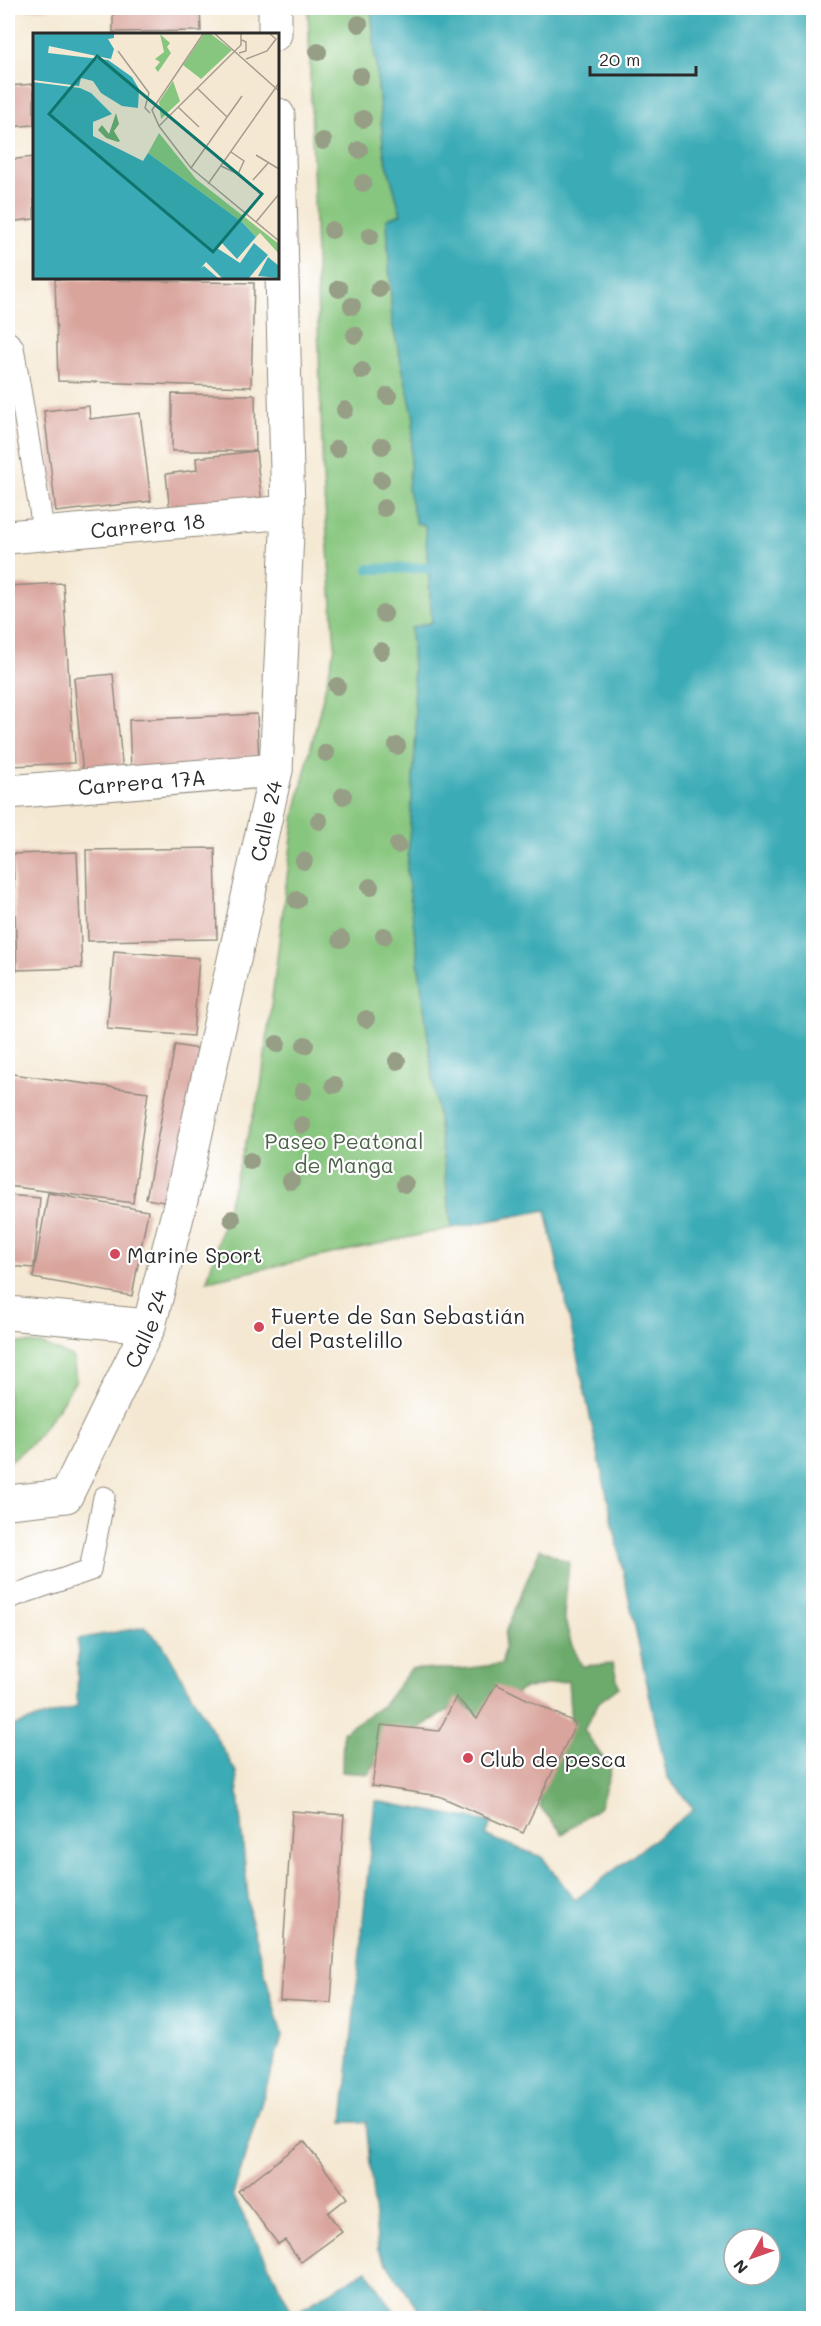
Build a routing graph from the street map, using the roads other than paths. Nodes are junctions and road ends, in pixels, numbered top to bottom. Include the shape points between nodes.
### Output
1 (275, 8) edge
2 (275, 33) edge
3 (279, 155) edge
4 (8, 342) edge
5 (288, 512) junction
6 (44, 534) junction
7 (8, 537) edge
8 (276, 770) junction
9 (8, 792) edge
10 (8, 1313) edge
11 (149, 1326) junction
12 (104, 1497) dead end
13 (8, 1502) edge
14 (8, 1598) edge

1 - 2 street
3 - 5 street, Calle 24
4 - 6 lane via 14,347
5 - 6 street, Carrera 18
5 - 8 street, Calle 24
6 - 7 street, Carrera 18
8 - 9 street, Carrera 17A
8 - 11 street, Calle 24 via 180,1205
10 - 11 street
11 - 13 street, Calle 24 via 66,1496
12 - 14 lane via 90,1570

